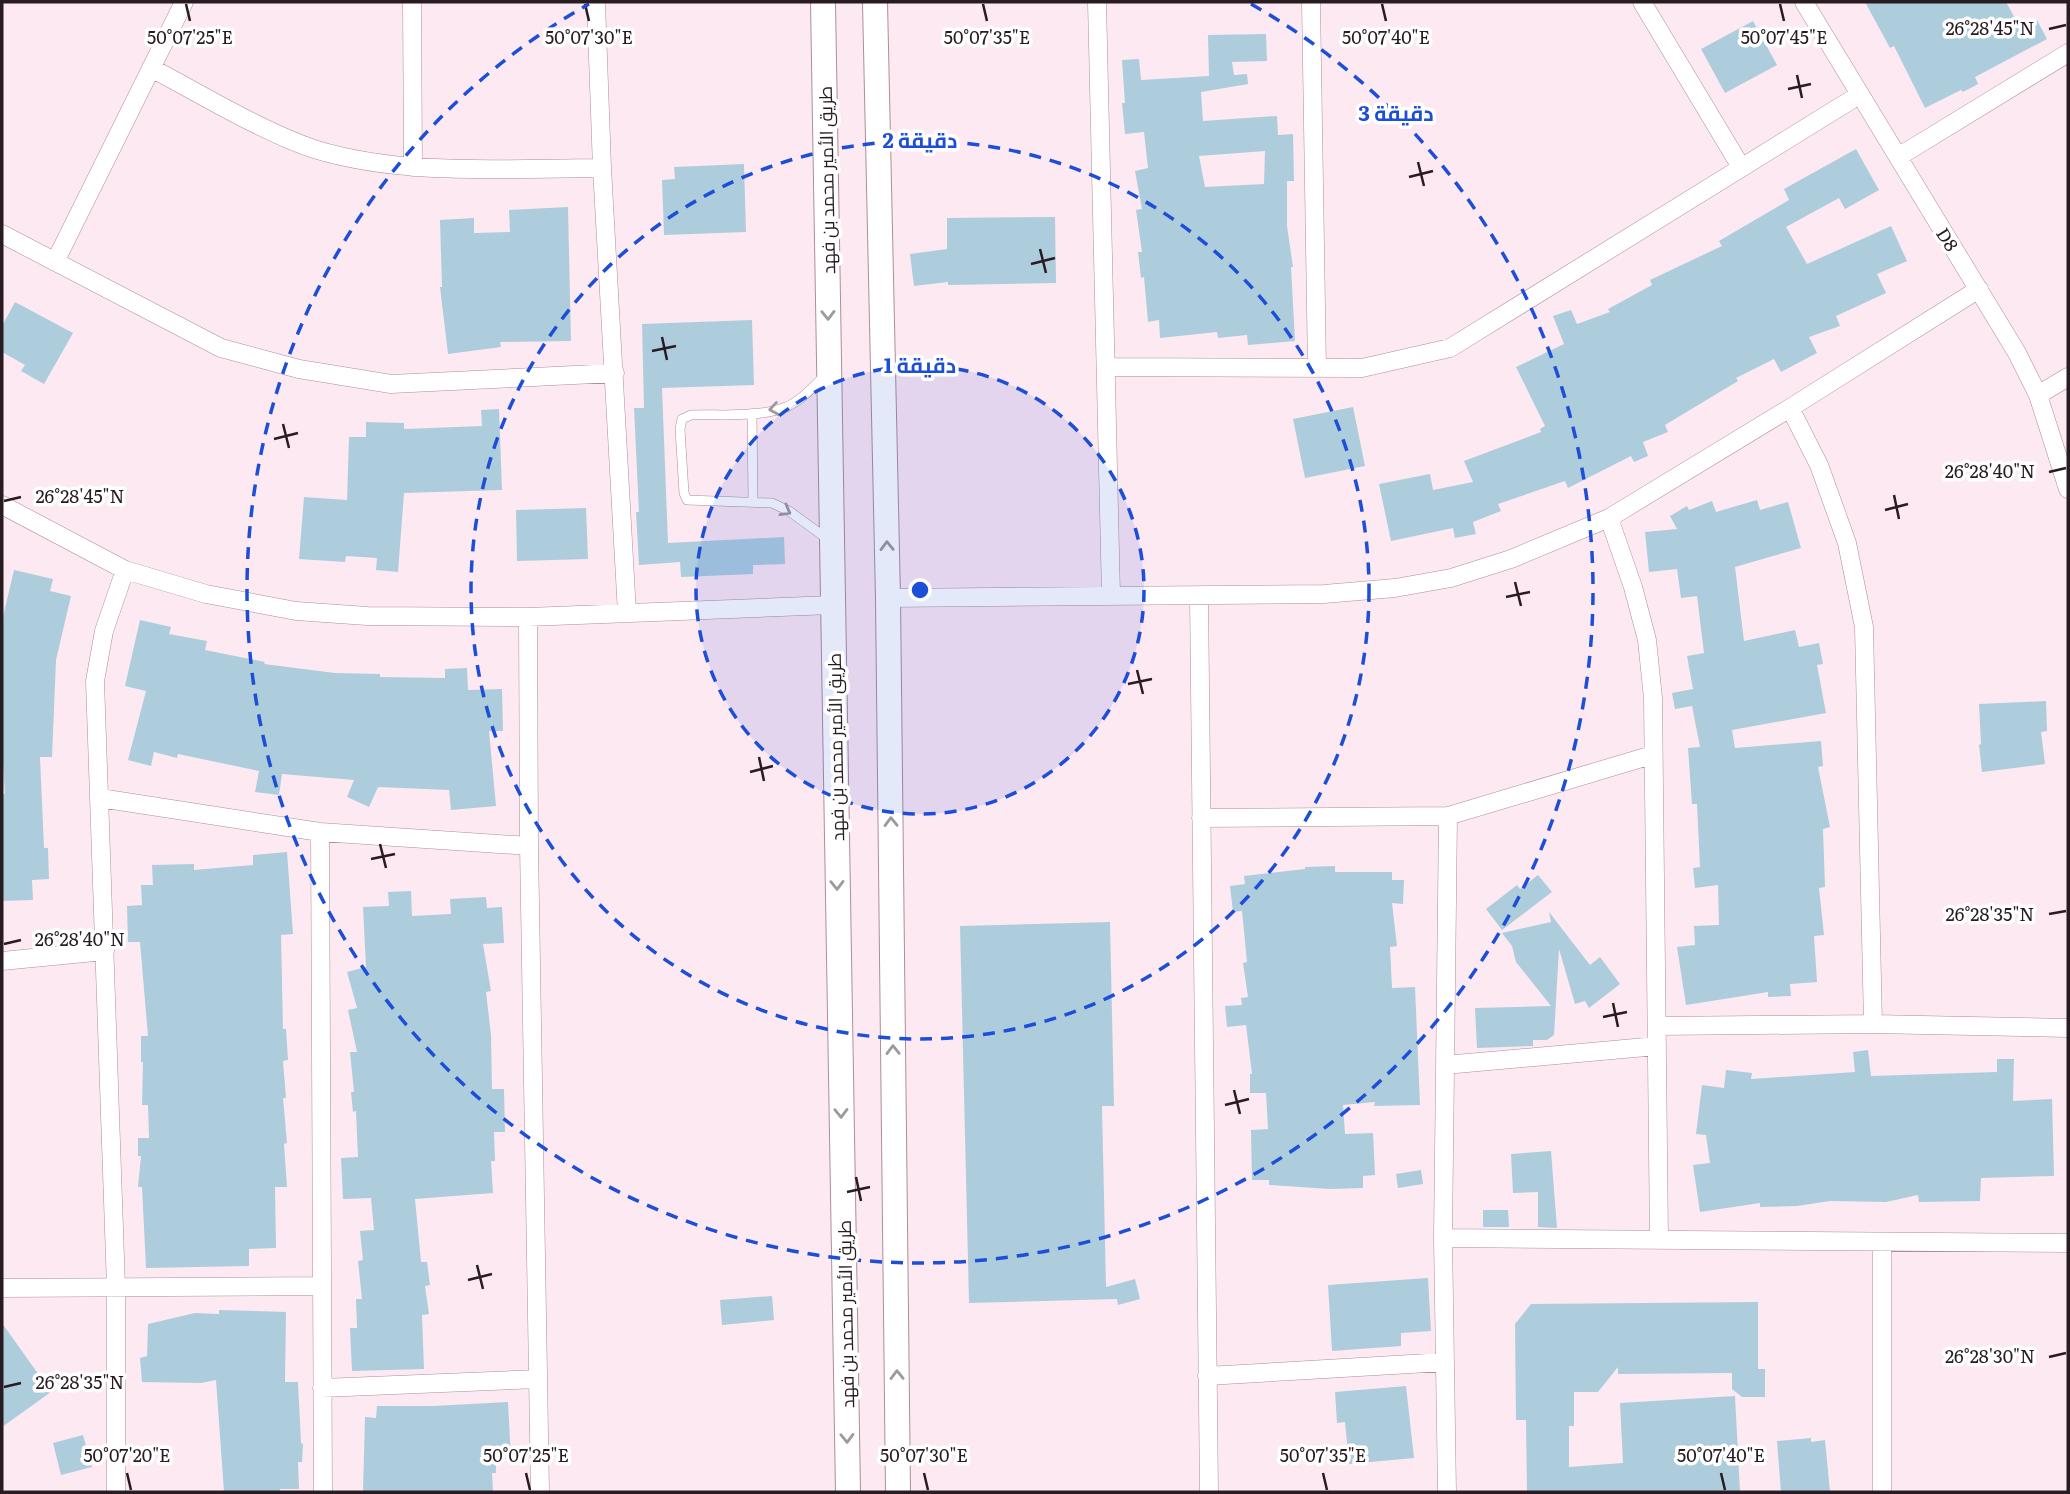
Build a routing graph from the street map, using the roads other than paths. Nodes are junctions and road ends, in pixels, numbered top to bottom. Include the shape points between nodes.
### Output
1 (184, 2) edge
2 (412, 2) edge
3 (596, 2) edge
4 (823, 2) edge
5 (875, 2) edge
6 (1097, 2) edge
7 (1311, 2) edge
8 (1642, 2) edge
9 (1804, 2) edge
10 (2068, 53) edge
11 (151, 68) junction
12 (1859, 95) junction
13 (1898, 158) junction
14 (413, 167) junction
15 (1741, 167) junction
16 (602, 168) junction
17 (2, 234) edge
18 (55, 262) junction
19 (1979, 289) junction
20 (1107, 367) junction
21 (1317, 368) junction
22 (828, 371) junction
23 (615, 373) junction
24 (2068, 377) edge
25 (2038, 395) junction
26 (1790, 408) junction
27 (752, 413) junction
28 (2068, 489) edge
29 (753, 502) junction
30 (2, 505) edge
31 (1609, 519) junction
32 (831, 542) junction
33 (125, 570) junction
34 (1111, 595) junction
35 (1199, 596) junction
36 (888, 598) junction
37 (832, 605) junction
38 (626, 613) junction
39 (528, 617) junction
40 (1652, 755) junction
41 (100, 798) junction
42 (1448, 816) junction
43 (1201, 818) junction
44 (320, 832) junction
45 (529, 846) junction
46 (105, 951) junction
47 (2, 961) edge
48 (1873, 1024) junction
49 (1657, 1026) junction
50 (2068, 1028) edge
51 (1657, 1046) junction
52 (1445, 1065) junction
53 (1443, 1238) junction
54 (1659, 1240) junction
55 (1882, 1243) junction
56 (2068, 1243) edge
57 (322, 1286) junction
58 (2, 1287) edge
59 (116, 1287) junction
60 (1445, 1362) junction
61 (1207, 1376) junction
62 (538, 1379) junction
63 (322, 1388) junction
64 (116, 1492) edge
65 (323, 1492) edge
66 (540, 1492) edge
67 (848, 1492) edge
68 (898, 1492) edge
69 (1209, 1492) edge
70 (1447, 1492) edge
71 (1882, 1492) edge

1 - 11 street
2 - 14 street
3 - 16 street
4 -> 22 street, طريق الأمير محمد بن فهد
36 -> 5 street
6 - 20 street
7 - 21 street
8 - 15 street
9 - 12 street, D8
10 - 13 street
11 - 14 street via 282,136 314,148
11 - 18 street
12 - 13 street, D8
12 - 15 street
13 - 19 street, D8
14 - 16 street
15 - 21 street via 1450,348 1362,368
16 - 23 street
17 - 18 street
18 - 23 street via 221,348 299,369 391,384
19 - 25 street, D8
19 - 26 street
20 - 21 street
20 - 34 street
22 -> 27 lane via 787,407
22 - 32 street, طريق الأمير محمد بن فهد
23 - 38 street
24 - 25 street
25 - 28 street, D8
26 - 31 street
26 - 48 street via 1819,464 1847,543 1864,627
27 - 29 lane
27 - 29 lane via 691,415 682,419 680,429 687,500
29 -> 32 lane via 772,503 789,511
30 - 33 street
31 - 35 street via 1451,578 1324,594
31 - 40 street via 1647,640
32 - 37 street, طريق الأمير محمد بن فهد
33 - 39 street via 206,594 296,611
33 - 41 street via 104,631 95,681
34 - 35 street
34 - 36 street
35 - 43 street
68 -> 36 street
37 - 38 street
37 -> 67 street, طريق الأمير محمد بن فهد
38 - 39 street
39 - 45 street
40 - 42 street
40 - 49 street
41 - 44 street
41 - 46 street
42 - 43 street
42 - 52 street
43 - 61 street
44 - 45 street
44 - 57 street
45 - 62 street
46 - 47 street
46 - 59 street
48 - 49 street
48 - 50 street
49 - 51 street
51 - 52 street
51 - 54 street
52 - 53 street
53 - 54 street
53 - 60 street
54 - 55 street
55 - 56 street
55 - 71 street
57 - 59 street
57 - 63 street
58 - 59 street
59 - 64 street
60 - 61 street
60 - 70 street
61 - 69 street
62 - 63 street
62 - 66 street
63 - 65 street

